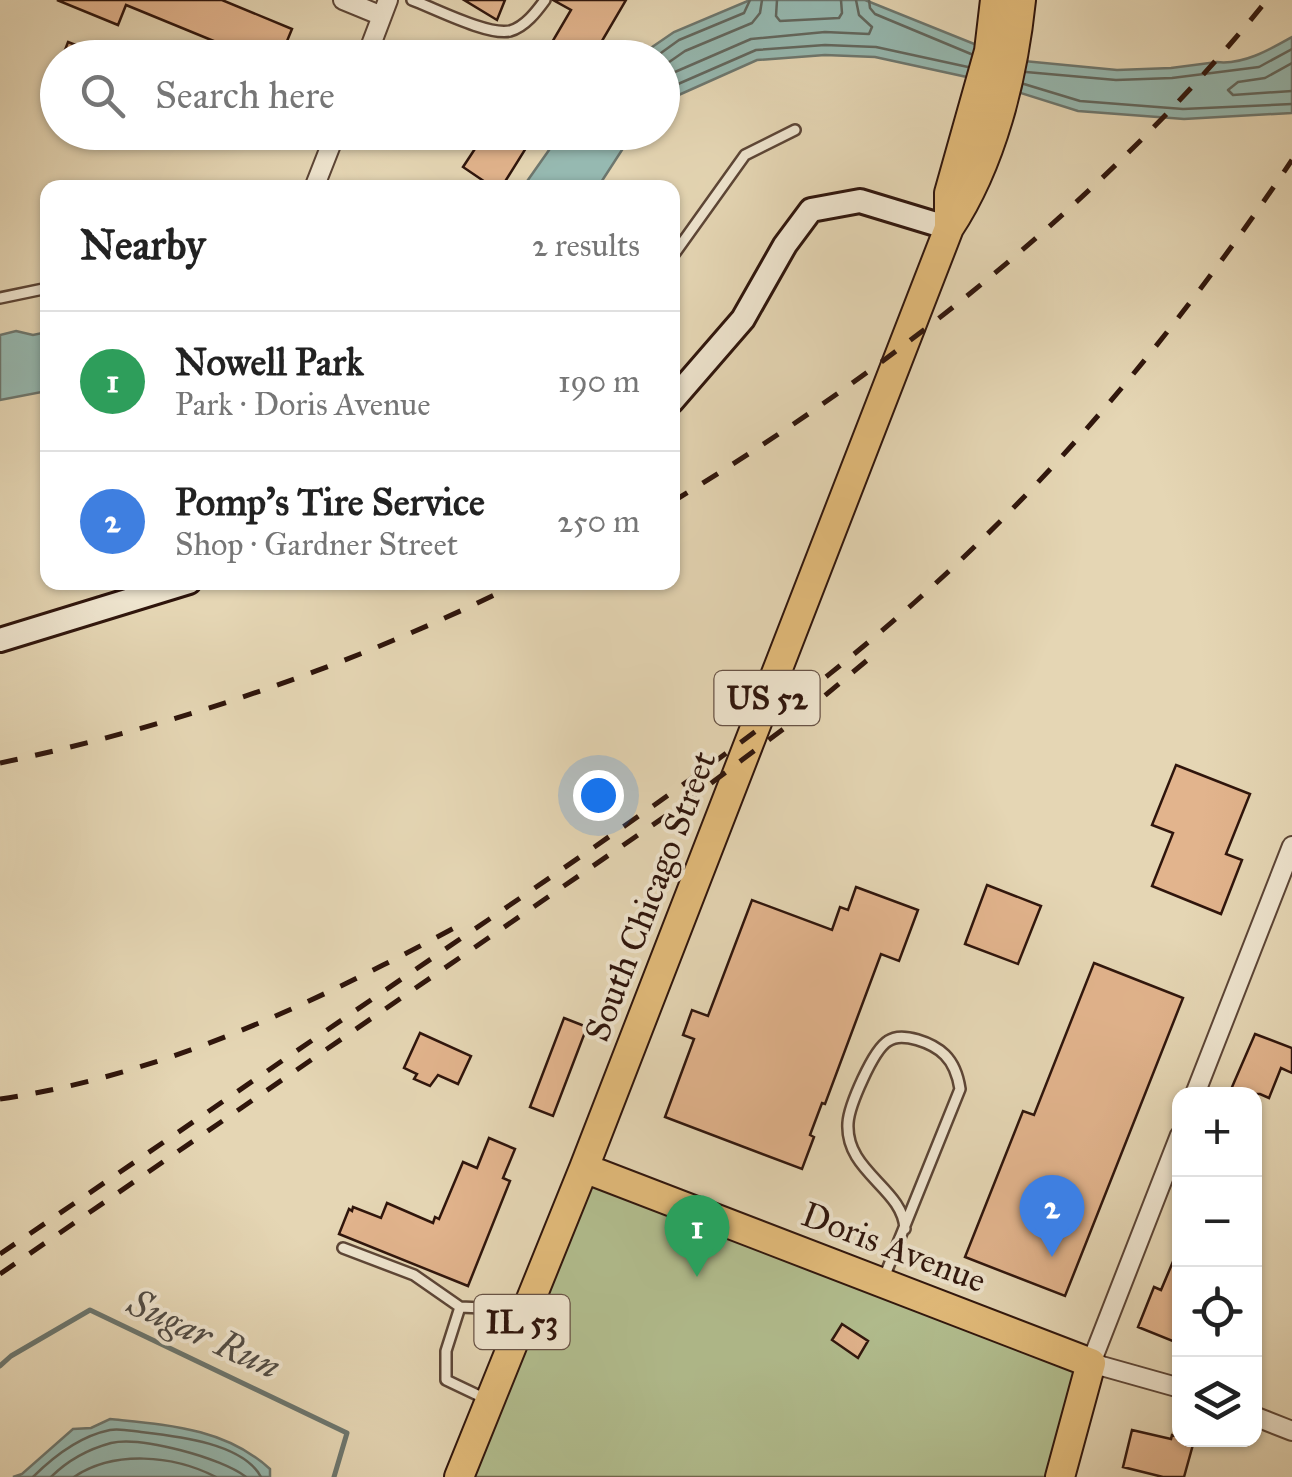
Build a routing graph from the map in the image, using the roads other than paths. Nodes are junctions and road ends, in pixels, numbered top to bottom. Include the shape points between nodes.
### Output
1 (343, 0) edge
2 (412, 0) edge
3 (546, 0) edge
4 (994, 0) edge
5 (1021, 0) edge
6 (385, 8) edge
7 (373, 40) edge
8 (795, 130) dead end
9 (981, 130) junction
10 (329, 150) edge
11 (317, 180) edge
12 (949, 228) junction
13 (680, 246) edge
14 (40, 290) edge
15 (0, 298) edge
16 (680, 391) edge
17 (162, 590) edge
18 (0, 640) edge
19 (1292, 846) edge
20 (1286, 881) edge
21 (1199, 1087) edge
22 (1172, 1156) edge
23 (584, 1168) junction
24 (905, 1229) junction
25 (342, 1248) dead end
26 (882, 1282) junction
27 (460, 1307) junction
28 (522, 1321) junction
29 (1091, 1363) junction
30 (1172, 1386) edge
31 (490, 1401) junction
32 (1262, 1419) edge
33 (1292, 1430) edge
34 (460, 1477) edge
35 (1060, 1477) edge

1 - 6 street
2 - 3 lane via 509,31
4 - 9 main road, South Chicago Street / US 52
5 - 9 main road, South Chicago Street / US 52 via 1015,57
6 - 7 street
8 - 13 lane via 744,155
9 - 12 main road, South Chicago Street / US 52 via 969,198
10 - 11 street
12 - 16 street via 860,201 811,210 743,320
12 - 23 main road, South Chicago Street / US 52
14 - 15 lane
17 - 18 street
19 - 20 street
20 - 21 street
22 - 29 street
23 - 26 main road, Doris Avenue
23 - 28 main road, South Chicago Street / IL 53
24 - 24 lane via 960,1089 944,1053 908,1037 890,1038 875,1052 848,1120 850,1144 900,1208
24 - 26 lane
25 - 27 lane via 414,1275
26 - 29 main road, Doris Avenue
27 - 28 lane
27 - 31 lane via 446,1350 446,1380
28 - 31 main road, South Chicago Street / IL 53
29 - 30 street, Doris Avenue
29 - 35 main road
31 - 34 main road, South Chicago Street / IL 53
32 - 33 street

